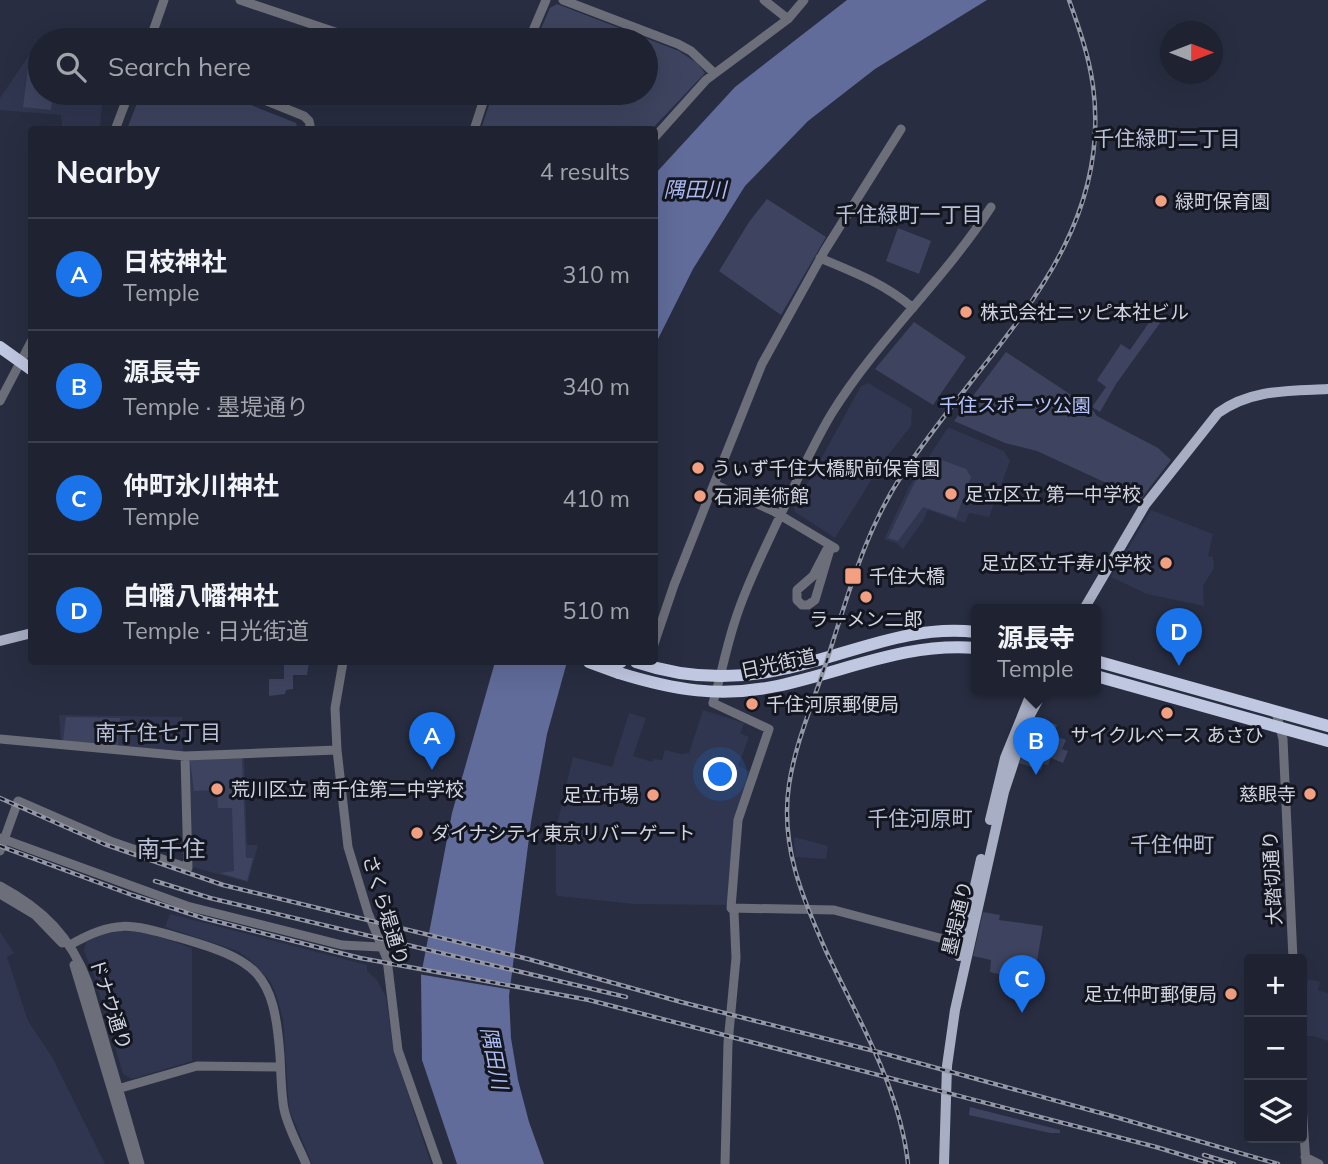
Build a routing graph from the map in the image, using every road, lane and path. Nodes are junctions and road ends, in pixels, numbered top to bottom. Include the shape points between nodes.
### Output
1 (164, 0) edge
2 (240, 0) edge
3 (546, 0) edge
4 (563, 0) edge
5 (764, 0) edge
6 (804, 0) edge
7 (788, 19) junction
8 (154, 28) edge
9 (323, 28) edge
10 (534, 28) edge
11 (636, 28) edge
12 (658, 36) edge
13 (714, 73) junction
14 (124, 105) edge
15 (277, 105) edge
16 (482, 105) edge
17 (117, 126) edge
18 (310, 126) edge
19 (475, 126) edge
20 (901, 129) dead end
21 (658, 133) edge
22 (991, 207) dead end
23 (820, 258) junction
24 (913, 308) junction
25 (0, 338) edge
26 (0, 347) edge
27 (28, 362) edge
28 (1328, 389) edge
29 (0, 401) edge
30 (714, 484) junction
31 (781, 515) junction
32 (833, 547) junction
33 (1087, 604) edge
34 (658, 632) edge
35 (971, 632) edge
36 (28, 634) edge
37 (0, 641) edge
38 (971, 648) edge
39 (1101, 662) edge
40 (342, 665) edge
41 (594, 665) edge
42 (618, 665) edge
43 (650, 665) edge
44 (720, 676) junction
45 (1101, 677) edge
46 (1031, 695) edge
47 (1041, 695) edge
48 (715, 698) junction
49 (1276, 712) junction
50 (1328, 726) edge
51 (1280, 728) junction
52 (0, 739) edge
53 (1328, 741) edge
54 (337, 750) junction
55 (185, 756) junction
56 (2, 839) edge
57 (0, 850) edge
58 (0, 886) edge
59 (0, 894) edge
60 (732, 908) junction
61 (70, 945) junction
62 (965, 945) junction
63 (380, 947) junction
64 (1293, 954) edge
65 (280, 1067) junction
66 (116, 1089) junction
67 (1305, 1143) edge
68 (1306, 1161) edge
69 (134, 1164) edge
70 (140, 1164) edge
71 (306, 1164) edge
72 (438, 1164) edge
73 (725, 1164) edge
74 (937, 1164) edge
75 (944, 1164) edge
76 (1319, 1164) edge

1 - 8 street
2 - 9 street
3 - 10 street
4 - 11 street
5 - 7 street
6 - 7 street
7 - 13 street
12 - 13 street via 691,51
13 - 21 street
14 - 17 street
15 - 18 street via 304,116
16 - 19 street
20 - 23 street
22 - 24 street
23 - 24 street via 872,279
23 - 30 street via 762,365
24 - 31 street via 833,412
25 - 27 highway
26 - 27 highway
27 - 29 street
28 - 33 main road via 1255,394 1218,413 1145,505
30 - 31 street
30 - 34 street
31 - 32 street
31 - 44 street via 743,598
32 - 32 street via 815,600 802,605 797,590
35 - 44 highway, 日光街道 via 915,633 785,669
36 - 37 main road
38 - 48 highway, 日光街道 via 907,651
39 - 49 highway
40 - 54 street, さくら堤通り via 335,708
41 - 42 highway, 日光街道, bridge
42 - 48 highway, 日光街道 via 673,688
43 - 44 highway, 日光街道 via 681,674
44 - 48 street
45 - 51 highway
46 - 62 main road, 墨堤通り via 1005,758
47 - 62 main road, 墨堤通り via 1011,769
48 - 60 street via 769,729 738,820
49 - 50 highway
49 - 51 street, 大踏切通り
51 - 53 highway
51 - 64 street, 大踏切通り
52 - 55 street
54 - 55 street
54 - 63 street, さくら堤通り via 348,847
55 - 56 street via 188,867 110,841 18,801
56 - 57 street
56 - 63 street via 187,906 342,945
58 - 61 street, ドナウ通り via 41,912
59 - 66 street, ドナウ通り via 35,915 69,954
60 - 62 street via 834,910
60 - 73 street via 736,958
61 - 65 street via 97,931 127,925 237,957 258,975 270,994
61 - 66 street, ドナウ通り via 88,983
62 - 74 main road, 墨堤通り via 948,1009
62 - 75 main road, 墨堤通り via 948,1056
63 - 72 street, さくら堤通り via 387,959 398,1050
65 - 66 street via 197,1066
65 - 71 street via 284,1111
66 - 69 street, ドナウ通り
66 - 70 street, ドナウ通り
67 - 68 street
68 - 76 street

